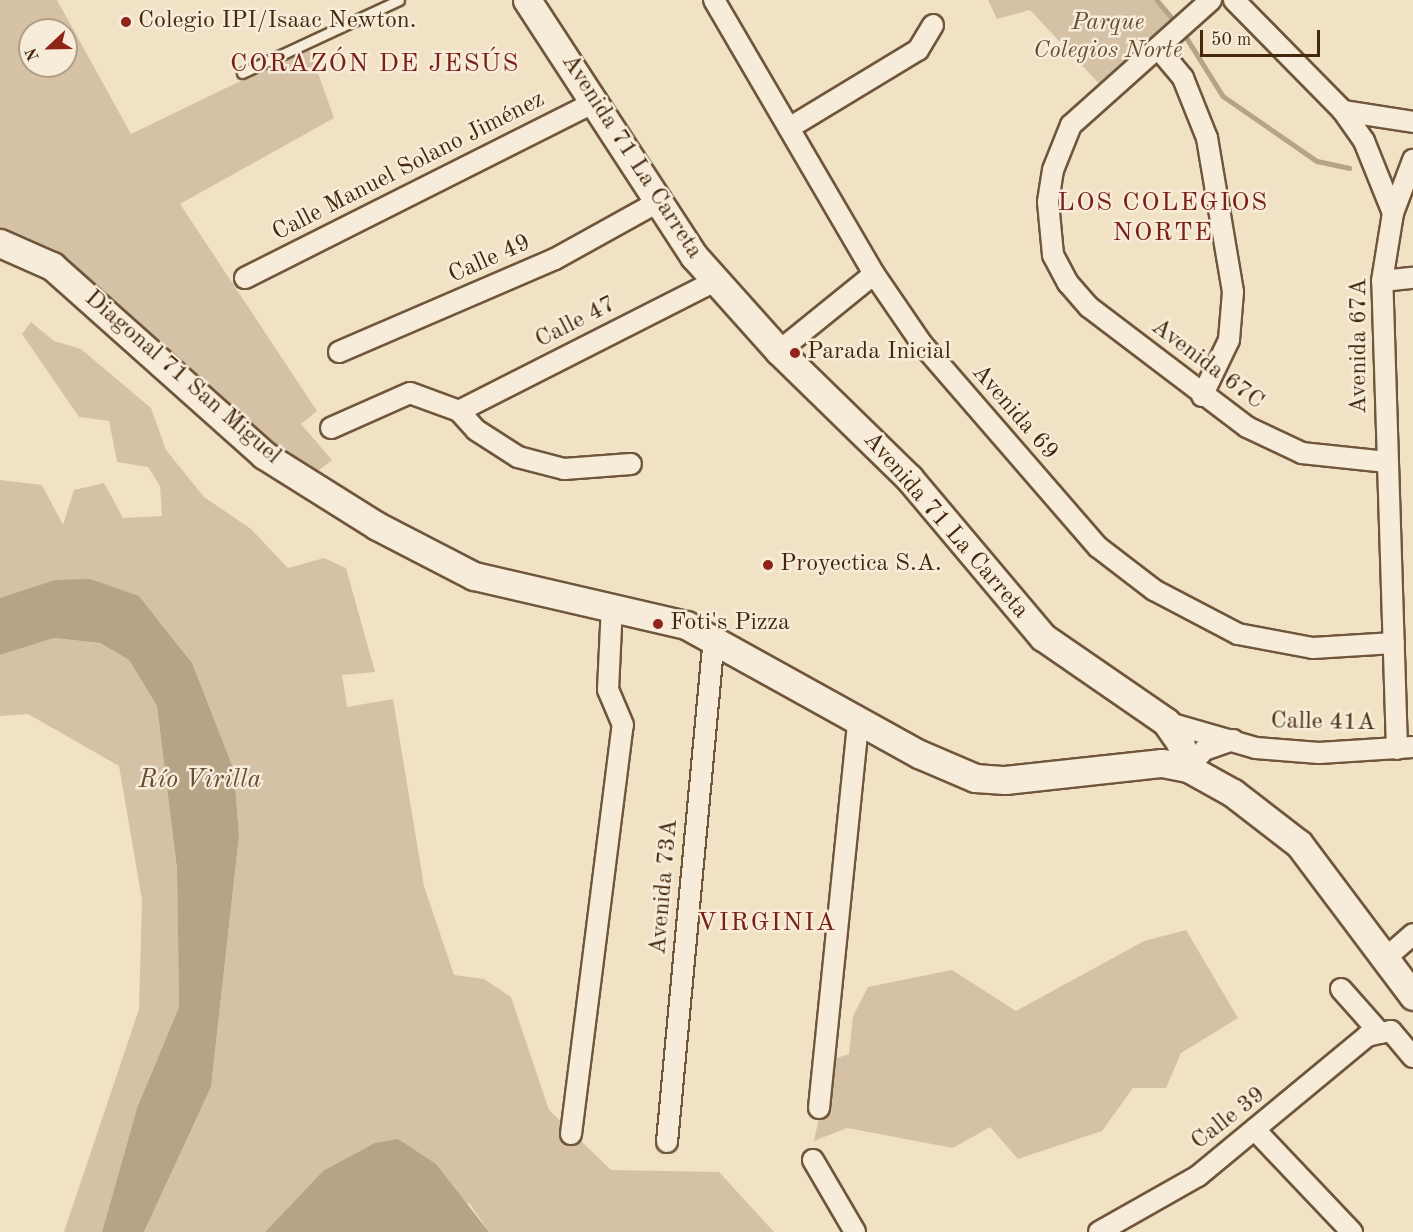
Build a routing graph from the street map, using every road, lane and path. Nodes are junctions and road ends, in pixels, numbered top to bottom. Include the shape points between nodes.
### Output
1 (399, 0) edge
2 (527, 0) edge
3 (714, 0) edge
4 (1211, 0) edge
5 (1233, 0) edge
6 (933, 25) dead end
7 (1165, 43) junction
8 (242, 73) dead end
9 (595, 102) junction
10 (1343, 111) junction
11 (1413, 122) edge
12 (789, 128) junction
13 (1413, 160) edge
14 (656, 203) junction
15 (1393, 213) junction
16 (7, 244) edge
17 (874, 274) junction
18 (245, 278) dead end
19 (1413, 278) edge
20 (715, 281) junction
21 (1383, 282) junction
22 (779, 351) junction
23 (339, 352) dead end
24 (1202, 396) junction
25 (459, 411) junction
26 (331, 428) dead end
27 (1386, 462) junction
28 (631, 464) dead end
29 (612, 605) junction
30 (714, 637) junction
31 (1394, 643) junction
32 (858, 721) junction
33 (1166, 722) junction
34 (1233, 740) junction
35 (1405, 748) edge
36 (1188, 768) junction
37 (1413, 934) edge
38 (1388, 956) junction
39 (1341, 989) dead end
40 (1413, 996) edge
41 (1380, 1033) junction
42 (1413, 1057) edge
43 (819, 1108) dead end
44 (1257, 1131) junction
45 (571, 1134) dead end
46 (667, 1142) dead end
47 (813, 1160) dead end
48 (855, 1232) edge
49 (1098, 1232) edge
50 (1352, 1232) edge

1 - 8 lane
2 - 9 main road, Avenida 71 La Carreta
3 - 12 street, Avenida 69
4 - 7 street
5 - 10 street
6 - 12 street via 918,50
7 - 24 street via 1207,138 1233,291 1229,340
7 - 24 street, Avenida 67C via 1071,125 1053,170 1049,232 1068,284
9 - 14 main road, Avenida 71 La Carreta
9 - 18 street, Calle Manuel Solano Jiménez
10 - 11 street via 1376,120
10 - 15 street via 1364,141
12 - 17 street, Avenida 69
13 - 15 street
14 - 20 main road, Avenida 71 La Carreta
14 - 23 street, Calle 49 via 555,259
15 - 21 street, Avenida 67A
16 - 29 main road, Diagonal 71 San Miguel via 52,266 264,455 320,492 474,576
17 - 22 street
17 - 31 street, Avenida 69 via 966,399 1098,548 1154,590 1238,633 1313,648
19 - 21 street
20 - 22 main road, Avenida 71 La Carreta
20 - 25 street, Calle 47
21 - 27 street, Avenida 67A
22 - 33 main road, Avenida 71 La Carreta via 909,478 1043,637
24 - 27 street, Avenida 67C via 1273,443 1342,460
25 - 26 street via 410,393
25 - 28 street via 476,430 518,457 564,469
27 - 31 street, Avenida 67A
29 - 30 main road, Diagonal 71 San Miguel
29 - 45 street via 608,690 623,725
30 - 32 main road, Diagonal 71 San Miguel
30 - 46 street, Avenida 73A
31 - 35 street, Avenida 67A
32 - 36 main road, Diagonal 71 San Miguel via 975,778 1005,780 1162,763
32 - 43 street
33 - 34 street, Calle 41A
33 - 36 main road, Avenida 71 La Carreta via 1180,742
34 - 35 street, Calle 41A via 1319,753
34 - 36 street, Calle 41A via 1204,750
36 - 38 main road via 1233,793 1299,844
37 - 38 street
38 - 40 main road
39 - 41 street
41 - 42 street via 1391,1031
41 - 44 street, Calle 39 via 1367,1036
44 - 49 street, Calle 39 via 1197,1176
44 - 50 street
47 - 48 street

